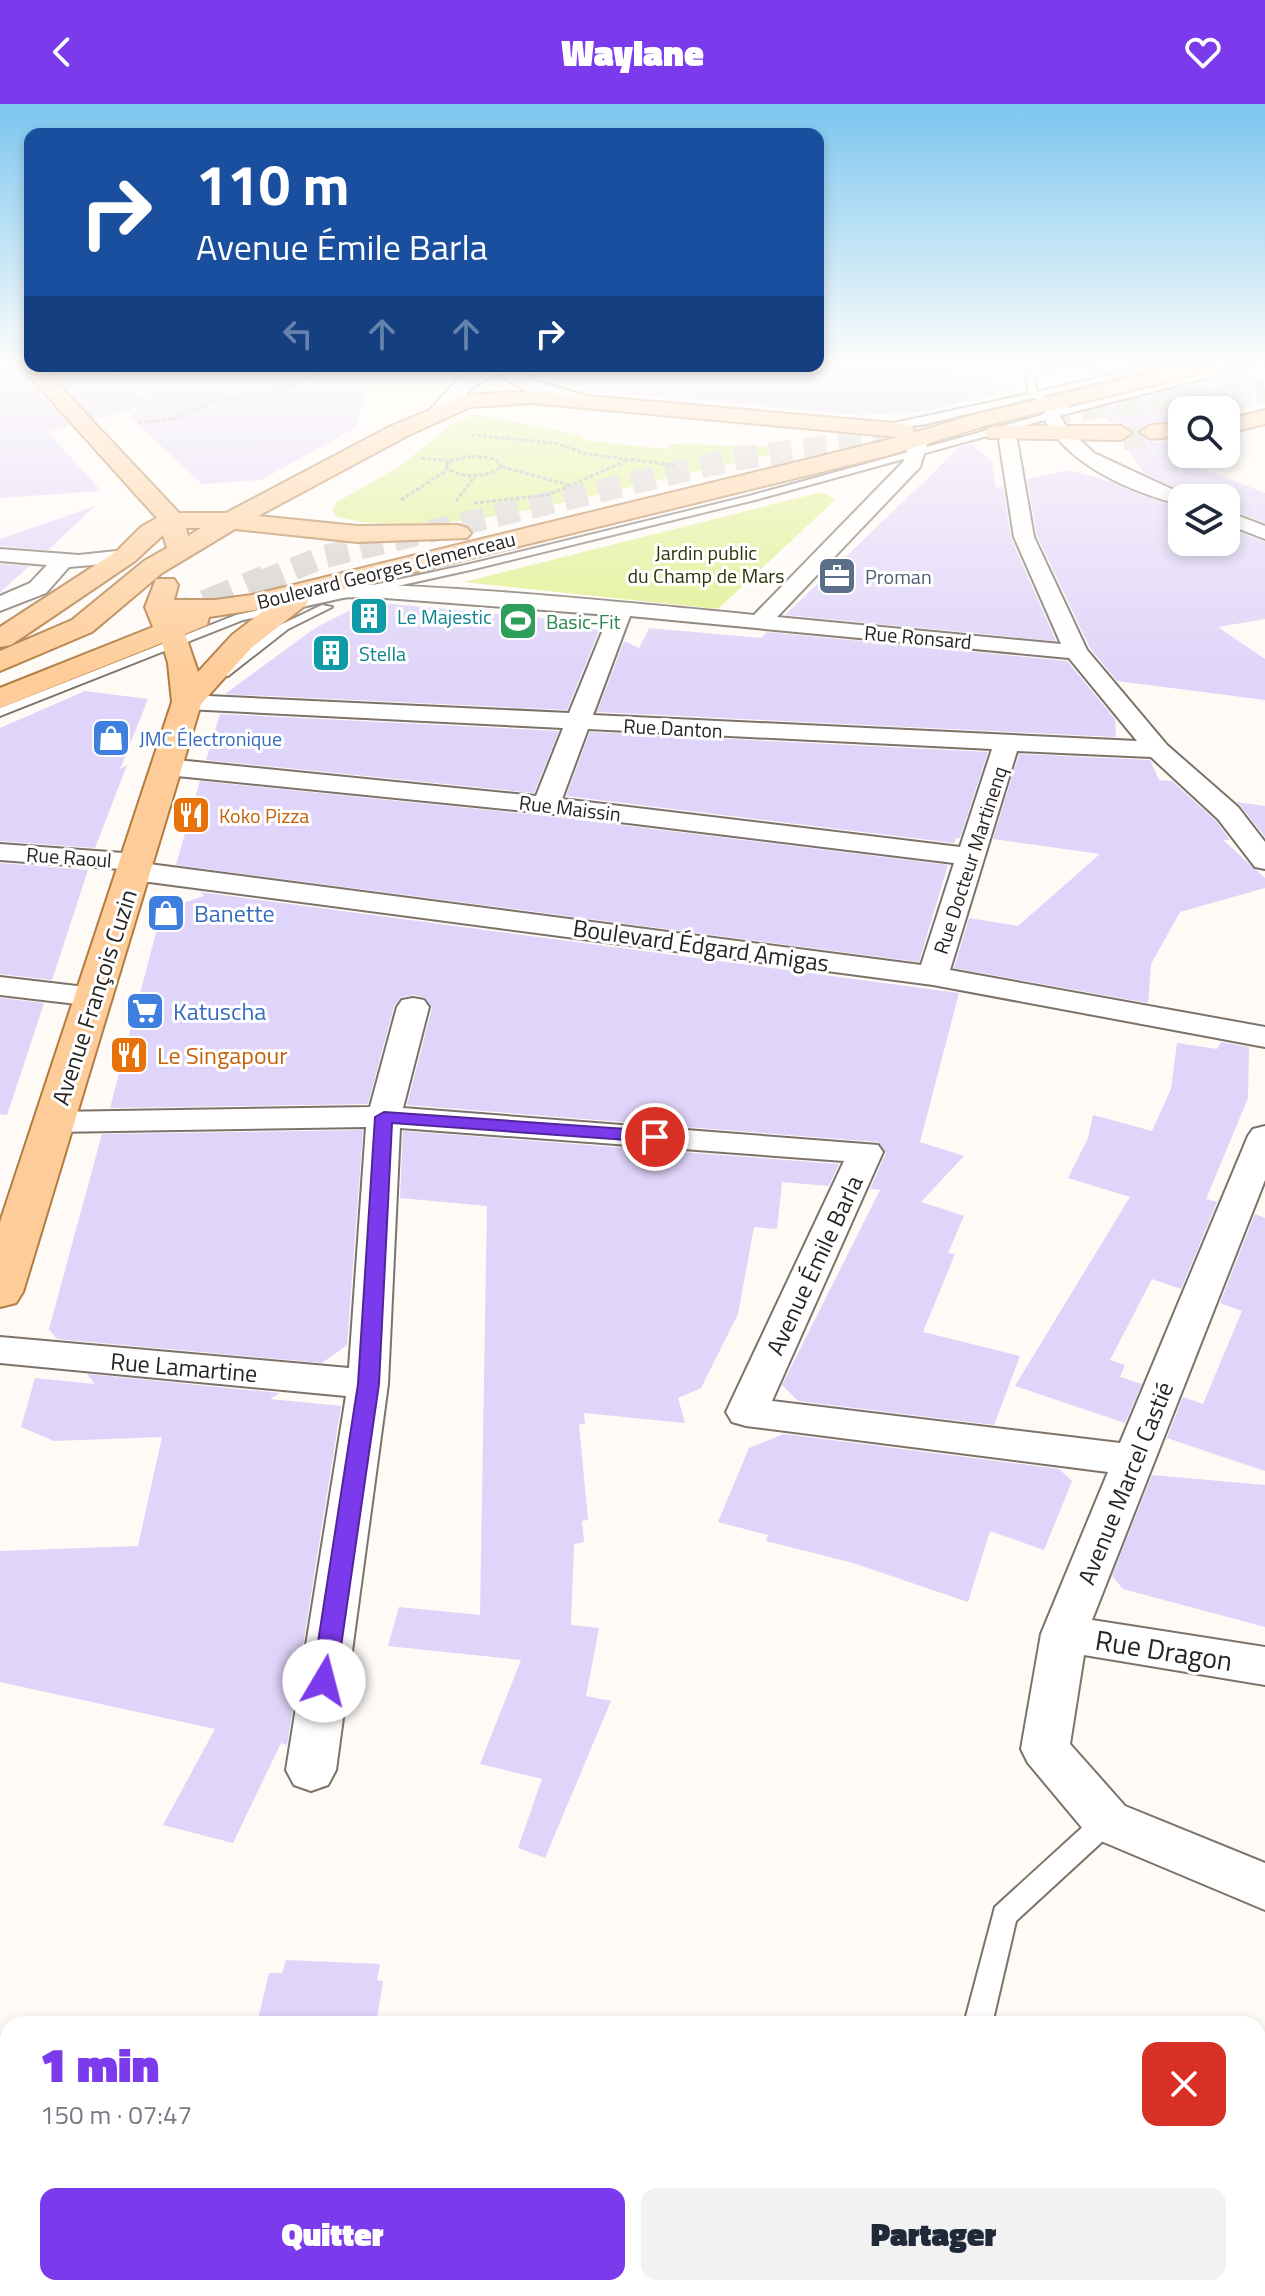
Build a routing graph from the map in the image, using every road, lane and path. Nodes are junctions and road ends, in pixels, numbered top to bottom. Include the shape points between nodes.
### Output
1 (116, 469) edge
2 (330, 469) edge
3 (372, 469) edge
4 (498, 469) edge
5 (510, 469) edge
6 (608, 469) edge
7 (785, 469) edge
8 (804, 469) edge
9 (834, 469) edge
10 (907, 469) edge
11 (1005, 469) edge
12 (1115, 469) edge
13 (447, 470) joint
14 (476, 475) junction
15 (765, 479) junction
16 (570, 486) junction
17 (1168, 493) edge
18 (394, 504) dead end
19 (304, 518) junction
20 (231, 521) junction
21 (1240, 523) edge
22 (264, 525) junction
23 (560, 528) junction
24 (1265, 533) edge
25 (178, 544) junction
26 (0, 555) edge
27 (126, 556) junction
28 (64, 559) junction
29 (372, 590) junction
30 (297, 599) junction
31 (0, 604) edge
32 (622, 609) junction
33 (760, 622) junction
34 (168, 626) junction
35 (6, 634) edge
36 (1076, 652) junction
37 (0, 662) edge
38 (0, 699) edge
39 (187, 702) junction
40 (0, 712) edge
41 (577, 723) junction
42 (1006, 744) junction
43 (1158, 750) junction
44 (167, 767) junction
45 (546, 805) junction
46 (0, 852) edge
47 (972, 857) junction
48 (1265, 861) edge
49 (136, 866) junction
50 (933, 976) junction
51 (0, 986) edge
52 (94, 997) junction
53 (413, 1007) dead end
54 (1265, 1037) edge
55 (384, 1117) junction
56 (54, 1122) junction
57 (1265, 1136) edge
58 (10, 1229) edge
59 (0, 1292) edge
60 (0, 1350) edge
61 (368, 1384) junction
62 (1134, 1460) junction
63 (1064, 1634) junction
64 (1265, 1666) edge
65 (311, 1770) dead end
66 (1107, 1821) junction
67 (1265, 1887) edge
68 (980, 2016) edge

1 - 25 main road
2 - 20 main road
3 - 19 main road
4 - 14 path
5 - 16 path
6 - 16 path
7 - 15 main road
8 - 15 main road, Boulevard Georges Clemenceau
9 - 29 lane via 752,498
10 - 33 street
11 - 36 street via 1024,537
12 - 17 street
13 - 14 path
13 - 18 path
14 - 16 path via 453,505 548,495
15 - 23 main road, Boulevard Georges Clemenceau
19 - 22 main road
19 - 23 main road via 400,535
20 - 22 main road
20 - 25 main road
21 - 24 street
22 - 25 main road
23 - 30 main road, Boulevard Georges Clemenceau
25 - 27 main road
25 - 34 main road via 160,594
25 - 37 main road via 82,626
26 - 28 street
27 - 28 street
27 - 35 main road
28 - 31 street via 38,588
29 - 30 street, Rue Ronsard
29 - 32 street, Rue Ronsard
29 - 39 lane via 284,627
30 - 34 main road, Boulevard Georges Clemenceau via 226,608
30 - 34 lane via 240,617
30 - 39 main road via 242,641
32 - 33 street, Rue Ronsard
32 - 41 street
33 - 36 street, Rue Ronsard
34 - 38 main road, Boulevard Georges Clemenceau
34 - 39 main road via 180,653
34 - 40 lane
36 - 43 street
39 - 41 street, Rue Danton
39 - 44 main road, Avenue François Cuzin
41 - 42 street, Rue Danton
41 - 45 street
42 - 43 street, Rue Danton
42 - 47 street, Rue Docteur Martinenq
43 - 48 street via 1228,813
44 - 45 street, Rue Maissin
44 - 49 main road, Avenue François Cuzin
45 - 47 street, Rue Maissin
46 - 49 street, Rue Raoul
47 - 50 street, Rue Docteur Martinenq
49 - 50 street, Boulevard Édgard Amigas
49 - 52 main road, Avenue François Cuzin
50 - 54 street, Boulevard Édgard Amigas
51 - 52 street
52 - 56 main road, Avenue François Cuzin
53 - 55 street
55 - 56 street, Avenue Émile Barla
55 - 61 street
55 - 62 street, Avenue Émile Barla via 866,1152 746,1412
56 - 58 main road, Avenue François Cuzin
57 - 62 street, Avenue Marcel Castié
58 - 59 main road, Avenue François Cuzin
60 - 61 street, Rue Lamartine
61 - 65 street
62 - 63 street, Avenue Marcel Castié
63 - 64 street, Rue Dragon
63 - 66 street, Avenue Marcel Castié via 1045,1749
66 - 67 street
66 - 68 lane via 1004,1915

